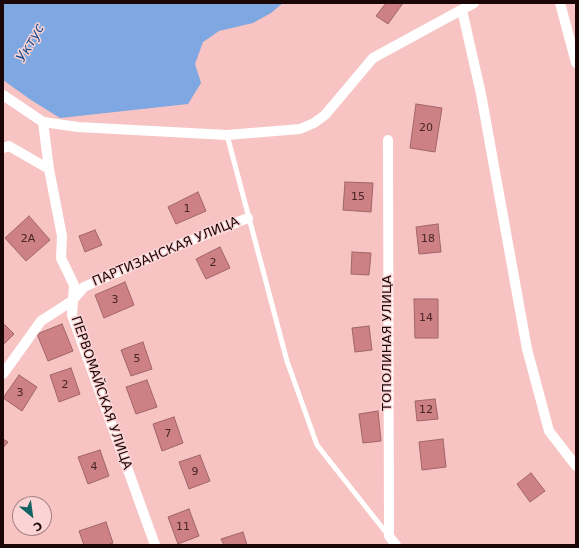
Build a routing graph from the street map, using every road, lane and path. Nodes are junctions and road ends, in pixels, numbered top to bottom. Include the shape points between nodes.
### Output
1 (474, 3) edge
2 (560, 3) edge
3 (462, 10) junction
4 (576, 63) edge
5 (3, 96) edge
6 (43, 122) junction
7 (227, 135) junction
8 (388, 140) dead end
9 (3, 148) edge
10 (49, 169) junction
11 (248, 218) junction
12 (72, 301) junction
13 (3, 374) edge
14 (576, 466) edge
15 (389, 536) junction
16 (155, 545) edge
17 (396, 545) edge

1 - 3 street
2 - 4 street
3 - 7 street via 373,58 324,115 314,123 300,129
3 - 14 street via 481,94 527,349 549,431
5 - 6 street
6 - 7 street via 78,127
6 - 10 street, ПЕРВОМАЙСКАЯ УЛИЦА
7 - 11 lane
8 - 15 street, ТОПОЛИНАЯ УЛИЦА
9 - 10 street via 9,146
10 - 12 street, ПЕРВОМАЙСКАЯ УЛИЦА via 62,236 61,258 74,285
11 - 12 street, ПАРТИЗАНСКАЯ УЛИЦА via 84,287
11 - 15 lane via 287,361 317,445
12 - 13 street, ПАРТИЗАНСКАЯ УЛИЦА via 41,321
12 - 16 street, ПЕРВОМАЙСКАЯ УЛИЦА via 72,315
15 - 17 street

